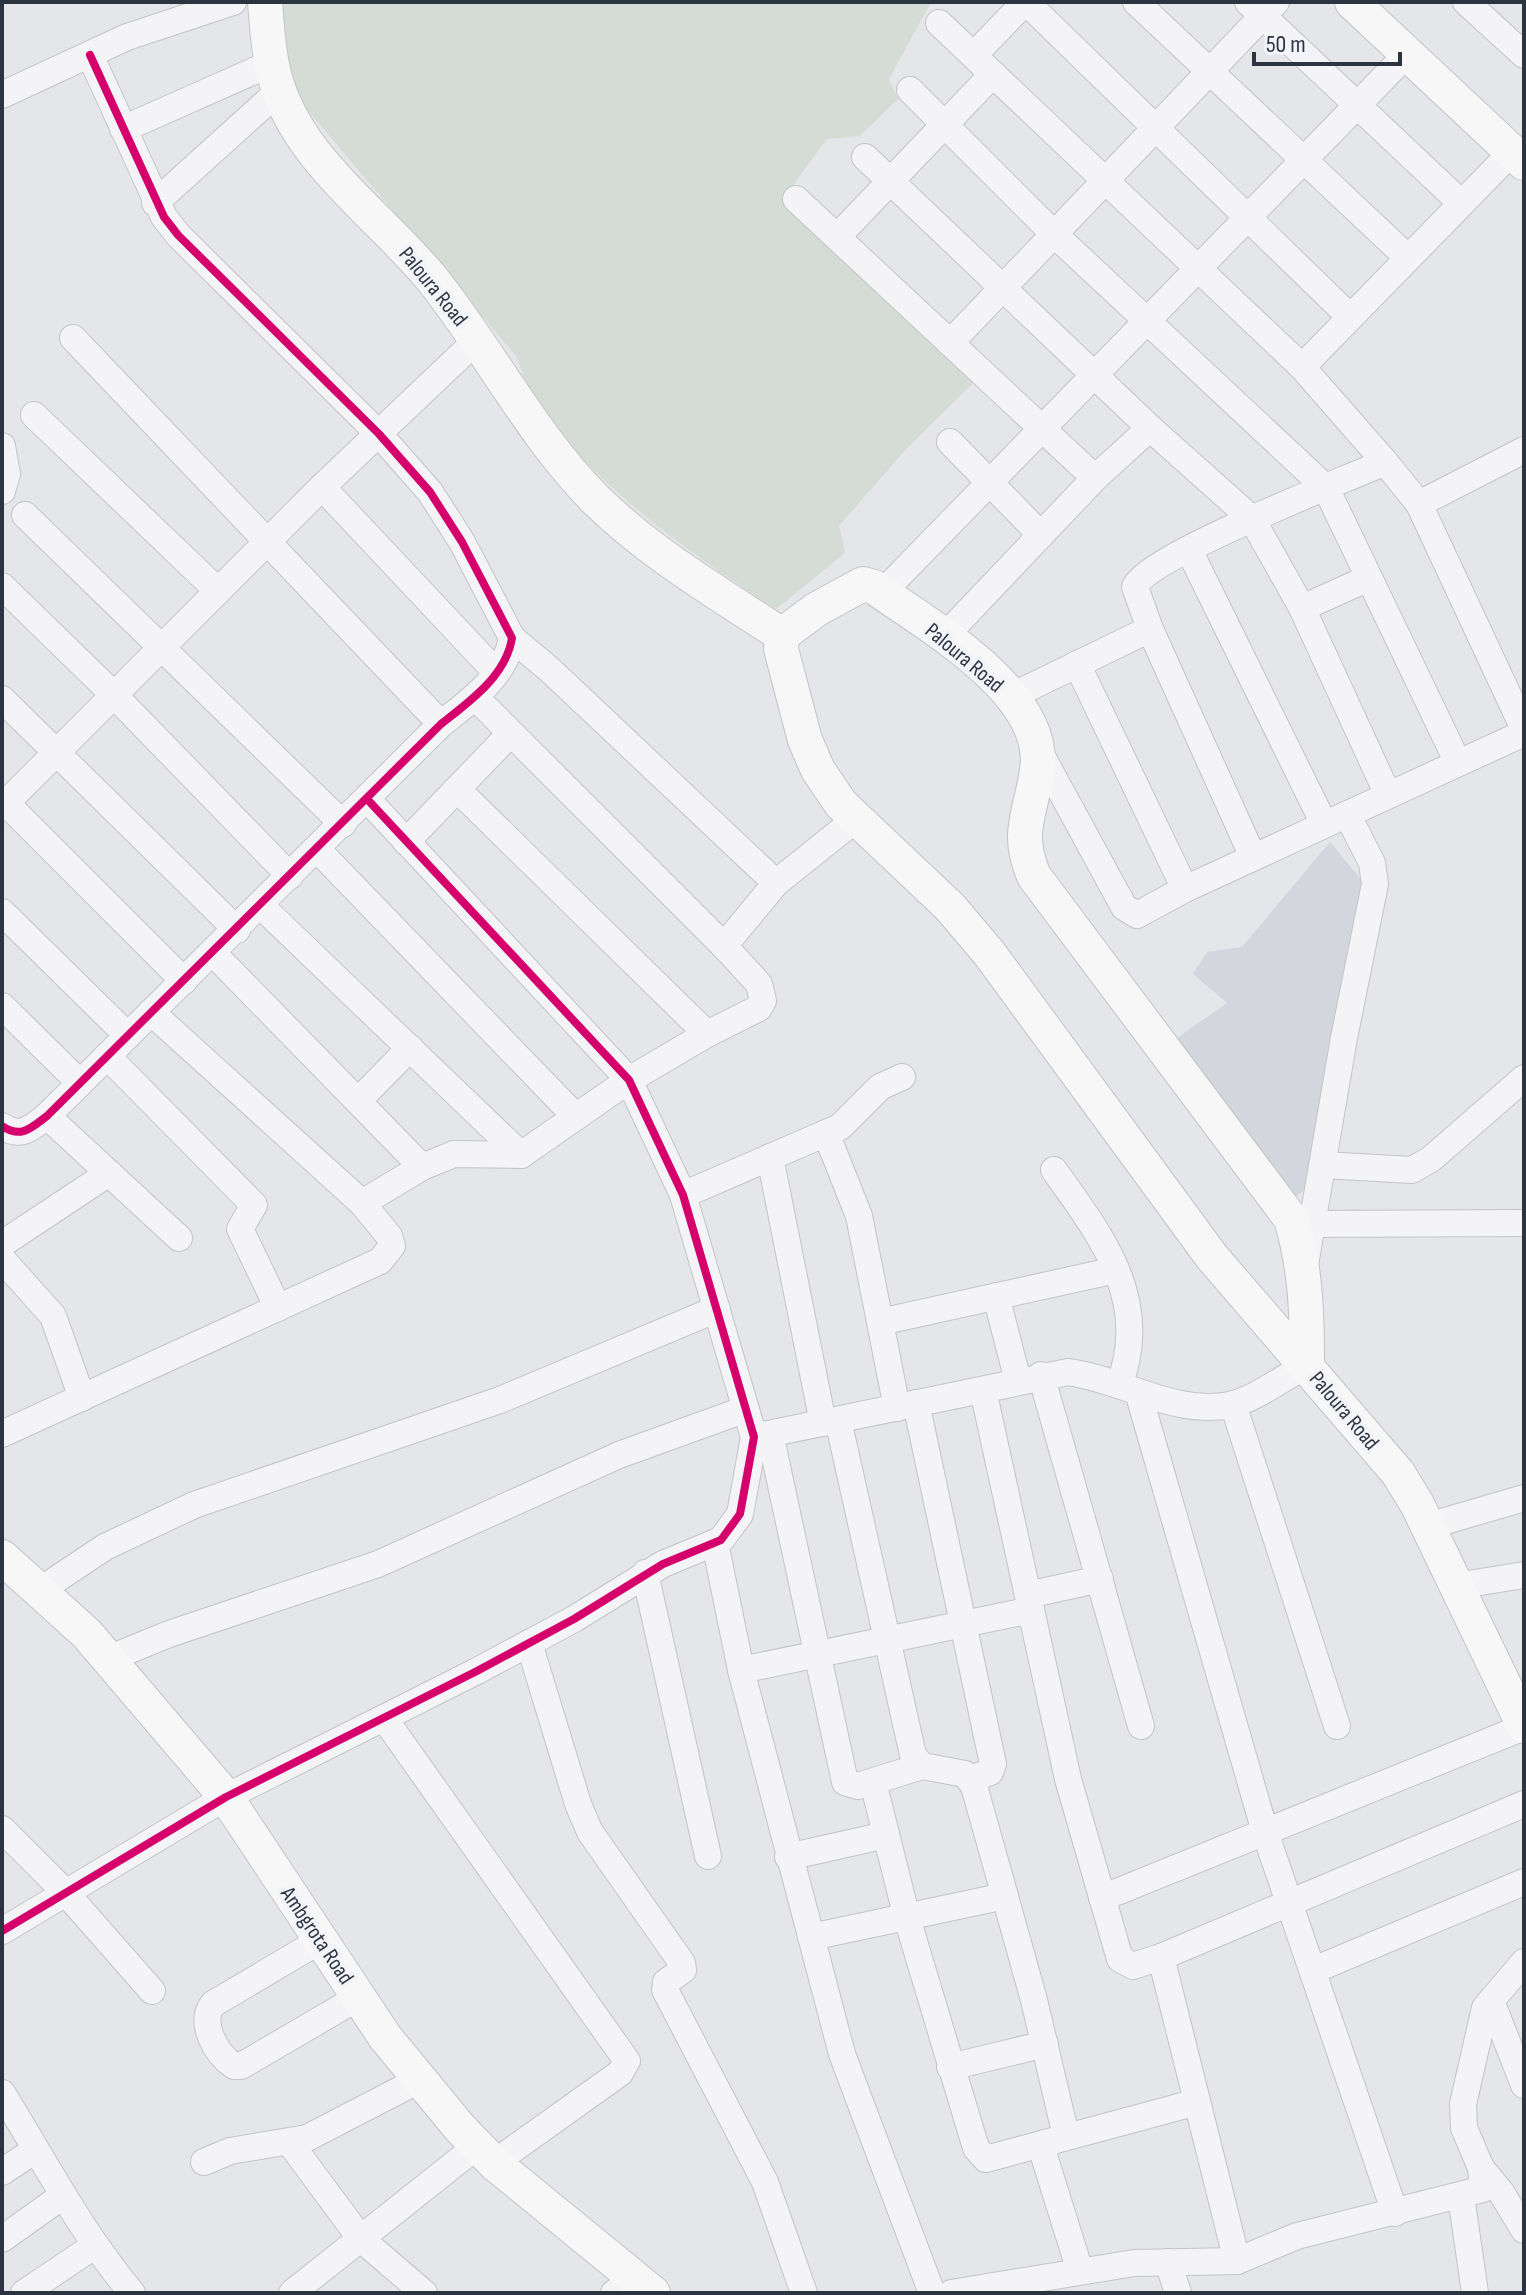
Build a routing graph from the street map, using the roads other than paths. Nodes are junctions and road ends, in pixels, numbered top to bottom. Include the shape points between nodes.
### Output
1 (233, 2) edge
2 (265, 2) edge
3 (1026, 2) edge
4 (1136, 2) edge
5 (1352, 2) edge
6 (1466, 2) edge
7 (1262, 7) edge
8 (939, 23) dead end
9 (1407, 54) junction
10 (90, 55) junction
11 (974, 55) junction
12 (1524, 55) edge
13 (1209, 71) junction
14 (993, 74) junction
15 (276, 77) junction
16 (910, 90) dead end
17 (2, 95) edge
18 (1357, 105) junction
19 (944, 124) junction
20 (1157, 126) junction
21 (123, 129) junction
22 (865, 157) dead end
23 (1518, 158) edge
24 (1304, 160) junction
25 (1105, 179) junction
26 (889, 180) junction
27 (796, 199) dead end
28 (155, 203) junction
29 (1461, 203) junction
30 (1248, 216) junction
31 (1054, 234) junction
32 (837, 237) junction
33 (1408, 258) junction
34 (1198, 269) junction
35 (1004, 286) junction
36 (1350, 317) junction
37 (1147, 321) junction
38 (73, 338) dead end
39 (477, 340) junction
40 (950, 343) junction
41 (1302, 367) junction
42 (1095, 374) junction
43 (34, 415) dead end
44 (1150, 428) junction
45 (1042, 429) junction
46 (379, 434) junction
47 (950, 442) dead end
48 (2, 446) edge
49 (1522, 457) edge
50 (1385, 462) junction
51 (1095, 478) junction
52 (990, 482) junction
53 (322, 487) junction
54 (1326, 488) junction
55 (2, 491) edge
56 (1419, 504) junction
57 (25, 515) dead end
58 (1252, 519) junction
59 (1041, 535) junction
60 (268, 542) junction
61 (1189, 550) junction
62 (1369, 578) junction
63 (2, 586) edge
64 (218, 591) junction
65 (882, 593) junction
66 (1302, 608) junction
67 (1150, 629) junction
68 (782, 635) junction
69 (944, 637) junction
70 (512, 638) junction
71 (162, 646) junction
72 (1077, 664) junction
73 (496, 672) junction
74 (113, 694) junction
75 (1012, 696) junction
76 (475, 697) junction
77 (2, 699) edge
78 (441, 724) junction
79 (1523, 724) edge
80 (510, 734) junction
81 (57, 751) junction
82 (1039, 751) junction
83 (1458, 763) junction
84 (457, 789) junction
85 (1388, 795) junction
86 (367, 799) junction
87 (4, 805) edge
88 (856, 819) junction
89 (1335, 819) junction
90 (343, 824) junction
91 (406, 842) junction
92 (317, 849) junction
93 (1253, 857) junction
94 (290, 876) junction
95 (776, 883) junction
96 (1185, 889) junction
97 (261, 906) junction
98 (2, 912) edge
99 (237, 930) junction
100 (724, 946) junction
101 (213, 953) junction
102 (184, 981) junction
103 (2, 1006) edge
104 (151, 1012) junction
105 (707, 1034) junction
106 (127, 1035) junction
107 (410, 1048) junction
108 (107, 1056) junction
109 (902, 1077) dead end
110 (1524, 1078) edge
111 (629, 1080) junction
112 (80, 1083) junction
113 (358, 1101) junction
114 (47, 1116) junction
115 (576, 1117) junction
116 (2, 1126) edge
117 (826, 1133) junction
118 (521, 1155) junction
119 (770, 1157) junction
120 (1323, 1165) junction
121 (422, 1167) junction
122 (1054, 1170) dead end
123 (109, 1173) junction
124 (683, 1195) junction
125 (362, 1203) junction
126 (1524, 1223) edge
127 (1313, 1224) junction
128 (179, 1238) dead end
129 (2, 1244) edge
130 (2, 1259) edge
131 (1304, 1267) junction
132 (1116, 1270) junction
133 (996, 1296) junction
134 (278, 1308) junction
135 (717, 1309) junction
136 (880, 1322) junction
137 (1307, 1365) junction
138 (1029, 1378) junction
139 (1128, 1389) junction
140 (983, 1390) junction
141 (82, 1398) junction
142 (1233, 1404) junction
143 (906, 1406) junction
144 (746, 1409) junction
145 (830, 1421) junction
146 (2, 1434) edge
147 (762, 1436) junction
148 (1524, 1498) edge
149 (1428, 1526) junction
150 (715, 1543) junction
151 (2, 1557) edge
152 (645, 1573) junction
153 (1524, 1575) edge
154 (1100, 1579) junction
155 (1456, 1586) junction
156 (39, 1591) junction
157 (1029, 1602) junction
158 (963, 1623) junction
159 (887, 1637) junction
160 (529, 1643) junction
161 (816, 1653) junction
162 (108, 1659) junction
163 (741, 1670) junction
164 (384, 1718) junction
165 (1141, 1726) dead end
166 (1337, 1726) dead end
167 (1524, 1726) edge
168 (922, 1766) junction
169 (971, 1779) junction
170 (873, 1782) junction
171 (226, 1797) junction
172 (1524, 1804) edge
173 (2, 1829) edge
174 (1265, 1832) junction
175 (886, 1835) junction
176 (708, 1856) dead end
177 (788, 1857) junction
178 (1524, 1882) edge
179 (65, 1892) junction
180 (1005, 1896) junction
181 (1102, 1898) junction
182 (1290, 1905) junction
183 (907, 1918) junction
184 (2, 1931) edge
185 (811, 1937) junction
186 (321, 1940) junction
187 (1161, 1957) junction
188 (1524, 1962) edge
189 (1314, 1970) junction
190 (152, 1991) dead end
191 (359, 1997) junction
192 (1491, 2001) junction
193 (1045, 2044) junction
194 (950, 2067) junction
195 (419, 2080) junction
196 (1524, 2085) edge
197 (2, 2093) edge
198 (1197, 2102) junction
199 (1056, 2140) junction
200 (290, 2143) junction
201 (35, 2150) junction
202 (486, 2154) junction
203 (204, 2162) dead end
204 (1481, 2168) junction
205 (2, 2172) edge
206 (1461, 2196) junction
207 (61, 2197) junction
208 (1395, 2213) junction
209 (1524, 2230) edge
210 (2, 2239) edge
211 (361, 2239) junction
212 (94, 2246) junction
213 (1237, 2261) junction
214 (1168, 2262) junction
215 (1080, 2271) junction
216 (634, 2288) edge
217 (129, 2292) edge
218 (24, 2293) edge
219 (292, 2293) edge
220 (424, 2293) edge
221 (804, 2293) edge
222 (932, 2293) edge
223 (951, 2293) edge
224 (1178, 2293) edge
225 (1475, 2293) edge

1 - 10 street
2 - 15 main road, Paloura Road
3 - 11 street
3 - 20 street
4 - 13 street
5 - 9 main road
6 - 12 street
7 - 13 street
7 - 18 street
8 - 11 street
9 - 18 street
9 - 23 main road
10 - 17 street
10 - 21 street
11 - 14 street
13 - 20 street
13 - 24 street
14 - 19 street
14 - 25 street
15 - 21 street
15 - 28 street
15 - 39 main road, Paloura Road via 286,106 326,165 427,273
16 - 19 street
18 - 24 street
18 - 29 street
19 - 26 street
19 - 31 street
20 - 25 street
20 - 30 street
21 - 28 street
22 - 26 street
23 - 29 street
24 - 30 street
24 - 33 street
25 - 31 street
25 - 34 street
26 - 32 street
26 - 35 street
27 - 32 street
28 - 46 street via 178,235
29 - 33 street
30 - 34 street
30 - 36 street
31 - 35 street
31 - 37 street
32 - 40 street
33 - 36 street
34 - 37 street
34 - 41 street
35 - 40 street
35 - 42 street
36 - 41 street
37 - 42 street
37 - 54 street
38 - 60 street
39 - 46 street
39 - 68 main road, Paloura Road via 595,498 676,565
40 - 45 street
41 - 50 street
42 - 44 street
42 - 45 street
43 - 64 street
44 - 51 street
44 - 58 street
45 - 51 street
45 - 52 street
46 - 53 street
46 - 70 street via 446,513
47 - 52 street
48 - 55 street via 7,474
49 - 56 street
50 - 54 street
50 - 56 street
51 - 59 street
52 - 59 street
52 - 65 street
53 - 60 street
53 - 73 street
54 - 58 street
54 - 62 street
56 - 79 street
57 - 71 street
58 - 61 street
58 - 66 street
59 - 69 street
60 - 64 street
60 - 78 street
61 - 67 street via 1138,578 1135,587
61 - 89 street
62 - 66 street
62 - 83 street
63 - 74 street
64 - 71 street
65 - 68 main road via 863,584
65 - 69 main road, Paloura Road
66 - 85 street
67 - 72 street
67 - 93 street
68 - 88 main road via 805,740 818,770
69 - 75 main road, Paloura Road
70 - 73 street
70 - 95 street
71 - 74 street
71 - 90 street
72 - 75 street
72 - 96 street
73 - 76 street
74 - 81 street
74 - 94 street
75 - 82 main road, Paloura Road
76 - 78 street
76 - 80 street
77 - 81 street
78 - 86 street
79 - 83 street
80 - 84 street
80 - 100 street
81 - 87 street
81 - 99 street
82 - 96 street via 1129,913 1137,915
82 - 131 main road, Paloura Road via 1023,831 1024,854 1034,876 1278,1199 1291,1219
83 - 85 street
84 - 91 street
84 - 105 street
85 - 89 street
86 - 90 street
86 - 91 street
87 - 102 street
88 - 95 street
88 - 137 main road via 950,907 989,953 1212,1257
89 - 93 street
89 - 120 street via 1372,863 1375,884
90 - 92 street
91 - 111 street
92 - 94 street
92 - 115 street
93 - 96 street
94 - 97 street
95 - 100 street
97 - 99 street
97 - 107 street
98 - 106 street
99 - 101 street
100 - 105 street via 759,984 763,1001
101 - 102 street
101 - 113 street
102 - 104 street
103 - 112 street
104 - 106 street
104 - 125 street
105 - 111 street
106 - 108 street
107 - 113 street
107 - 118 street
108 - 112 street
108 - 134 street via 254,1205 240,1229
109 - 117 street via 880,1087 851,1119
110 - 120 street via 1412,1170
111 - 115 street
111 - 124 street
112 - 114 street
113 - 121 street
114 - 116 street via 22,1133
114 - 123 street
115 - 118 street
117 - 119 street
117 - 136 street via 859,1216
118 - 121 street via 454,1154
119 - 124 street
119 - 145 street
120 - 127 street
121 - 125 street
122 - 132 street via 1092,1223
123 - 128 street
123 - 129 street
124 - 135 street
125 - 134 street via 389,1236 388,1255
126 - 127 street
127 - 131 street
130 - 141 street via 53,1316
131 - 137 main road, Paloura Road
132 - 133 street
132 - 139 street via 1132,1333
133 - 136 street
133 - 138 street
134 - 141 street
135 - 144 street
135 - 156 street via 500,1400 194,1505 105,1547
136 - 143 street
137 - 142 street
137 - 149 main road, Paloura Road via 1398,1473
138 - 139 street via 1068,1372
138 - 140 street
138 - 154 street
139 - 142 street via 1177,1403
139 - 174 street
140 - 143 street
140 - 157 street
141 - 146 street
142 - 166 street
143 - 145 street
143 - 158 street
144 - 147 street
144 - 162 street via 619,1455 378,1564
145 - 147 street
145 - 159 street
147 - 150 street via 740,1514 731,1532
147 - 161 street
148 - 149 street
149 - 155 main road, Paloura Road
150 - 152 street
150 - 163 street
151 - 156 main road, Ambgrota Road
152 - 160 street
152 - 176 street
153 - 155 street
154 - 157 street
154 - 165 street
155 - 167 main road, Paloura Road
156 - 162 main road, Ambgrota Road
157 - 158 street
157 - 181 street via 1068,1779
158 - 159 street
158 - 169 street via 993,1764 990,1772
159 - 161 street
159 - 168 street via 913,1755
160 - 164 street
160 - 221 street via 578,1804 605,1856 682,1963 683,1970 666,1982 665,1990 765,2182
161 - 163 street
161 - 170 street via 845,1782
162 - 171 main road, Ambgrota Road
163 - 177 street
164 - 171 street
164 - 202 street via 627,2061 620,2073
167 - 174 street
168 - 169 street
168 - 170 street
169 - 180 street
170 - 175 street
171 - 179 street
171 - 186 main road, Ambgrota Road
172 - 182 street
173 - 179 street
174 - 181 street
174 - 182 street
175 - 177 street
175 - 183 street
177 - 185 street
178 - 189 street
179 - 184 street
179 - 190 street
180 - 183 street
180 - 193 street
181 - 187 street via 1120,1959 1133,1966
182 - 187 street
182 - 189 street
183 - 185 street
183 - 194 street
185 - 222 street via 845,2065
186 - 191 main road, Ambgrota Road
186 - 191 street via 206,2012 205,2024 223,2054 241,2066
187 - 198 street
188 - 192 street
189 - 208 street
191 - 195 main road, Ambgrota Road
192 - 196 street
192 - 204 street via 1461,2116
193 - 194 street
193 - 199 street
194 - 199 street via 981,2156 993,2158
195 - 200 street
195 - 202 main road, Ambgrota Road
197 - 201 street
198 - 199 street
198 - 213 street
199 - 215 street via 1044,2156
200 - 203 street via 230,2151
200 - 211 street
201 - 205 street
201 - 207 street
202 - 211 street
202 - 216 main road, Ambgrota Road
204 - 206 street via 1485,2187
204 - 209 street
206 - 208 street
206 - 225 street
207 - 210 street
207 - 212 street
208 - 213 street via 1297,2236
211 - 219 street
211 - 220 street
212 - 217 street
212 - 218 street
213 - 214 street
214 - 215 street
214 - 224 street
215 - 223 street

